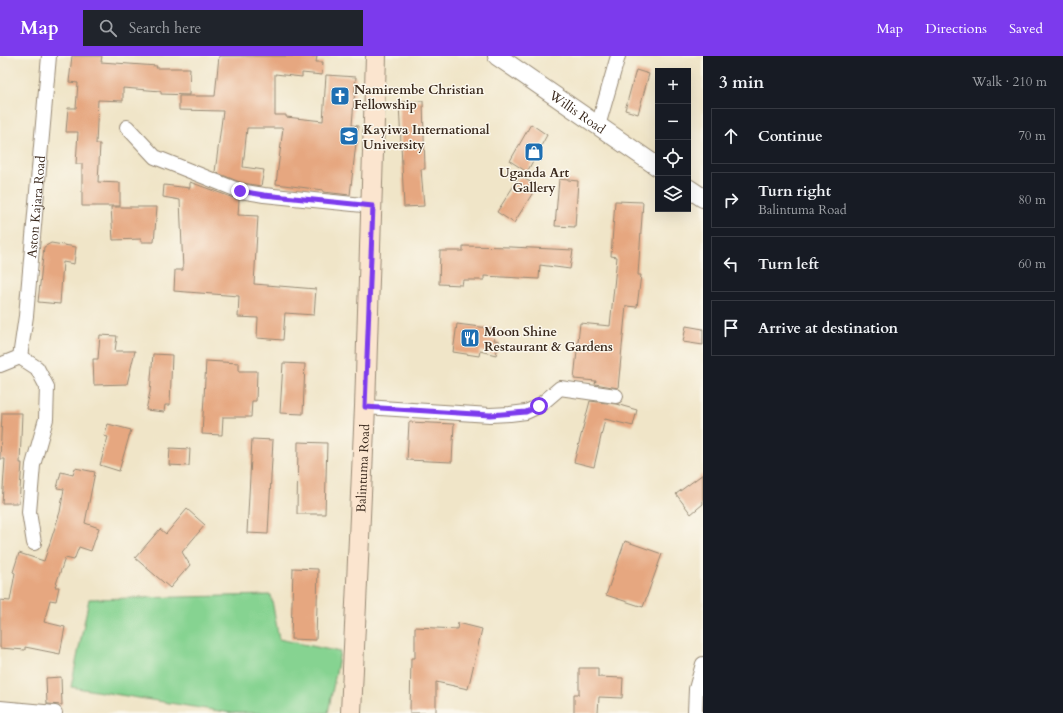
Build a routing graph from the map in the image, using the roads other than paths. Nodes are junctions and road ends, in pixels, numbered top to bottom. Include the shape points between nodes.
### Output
1 (49, 56) edge
2 (376, 56) edge
3 (497, 56) edge
4 (618, 56) edge
5 (598, 126) junction
6 (127, 127) dead end
7 (655, 165) edge
8 (691, 190) edge
9 (703, 198) edge
10 (373, 206) junction
11 (20, 357) junction
12 (0, 365) edge
13 (616, 396) dead end
14 (365, 407) junction
15 (34, 543) dead end
16 (703, 664) edge
17 (2, 710) edge
18 (55, 713) edge
19 (351, 713) edge
20 (695, 713) edge

1 - 11 street, Aston Kajara Road via 26,316
2 - 10 main road, Balintuma Road
3 - 5 street, Willis Road
4 - 5 street
5 - 7 street, Willis Road
6 - 10 street via 155,157 240,191
8 - 9 street
10 - 14 main road, Balintuma Road
11 - 12 street
11 - 15 street via 37,368 47,387 46,419 33,465 30,496 29,512
13 - 14 street via 560,388 539,406 526,412 490,415
14 - 19 main road, Balintuma Road
16 - 20 street via 696,688
17 - 18 street

